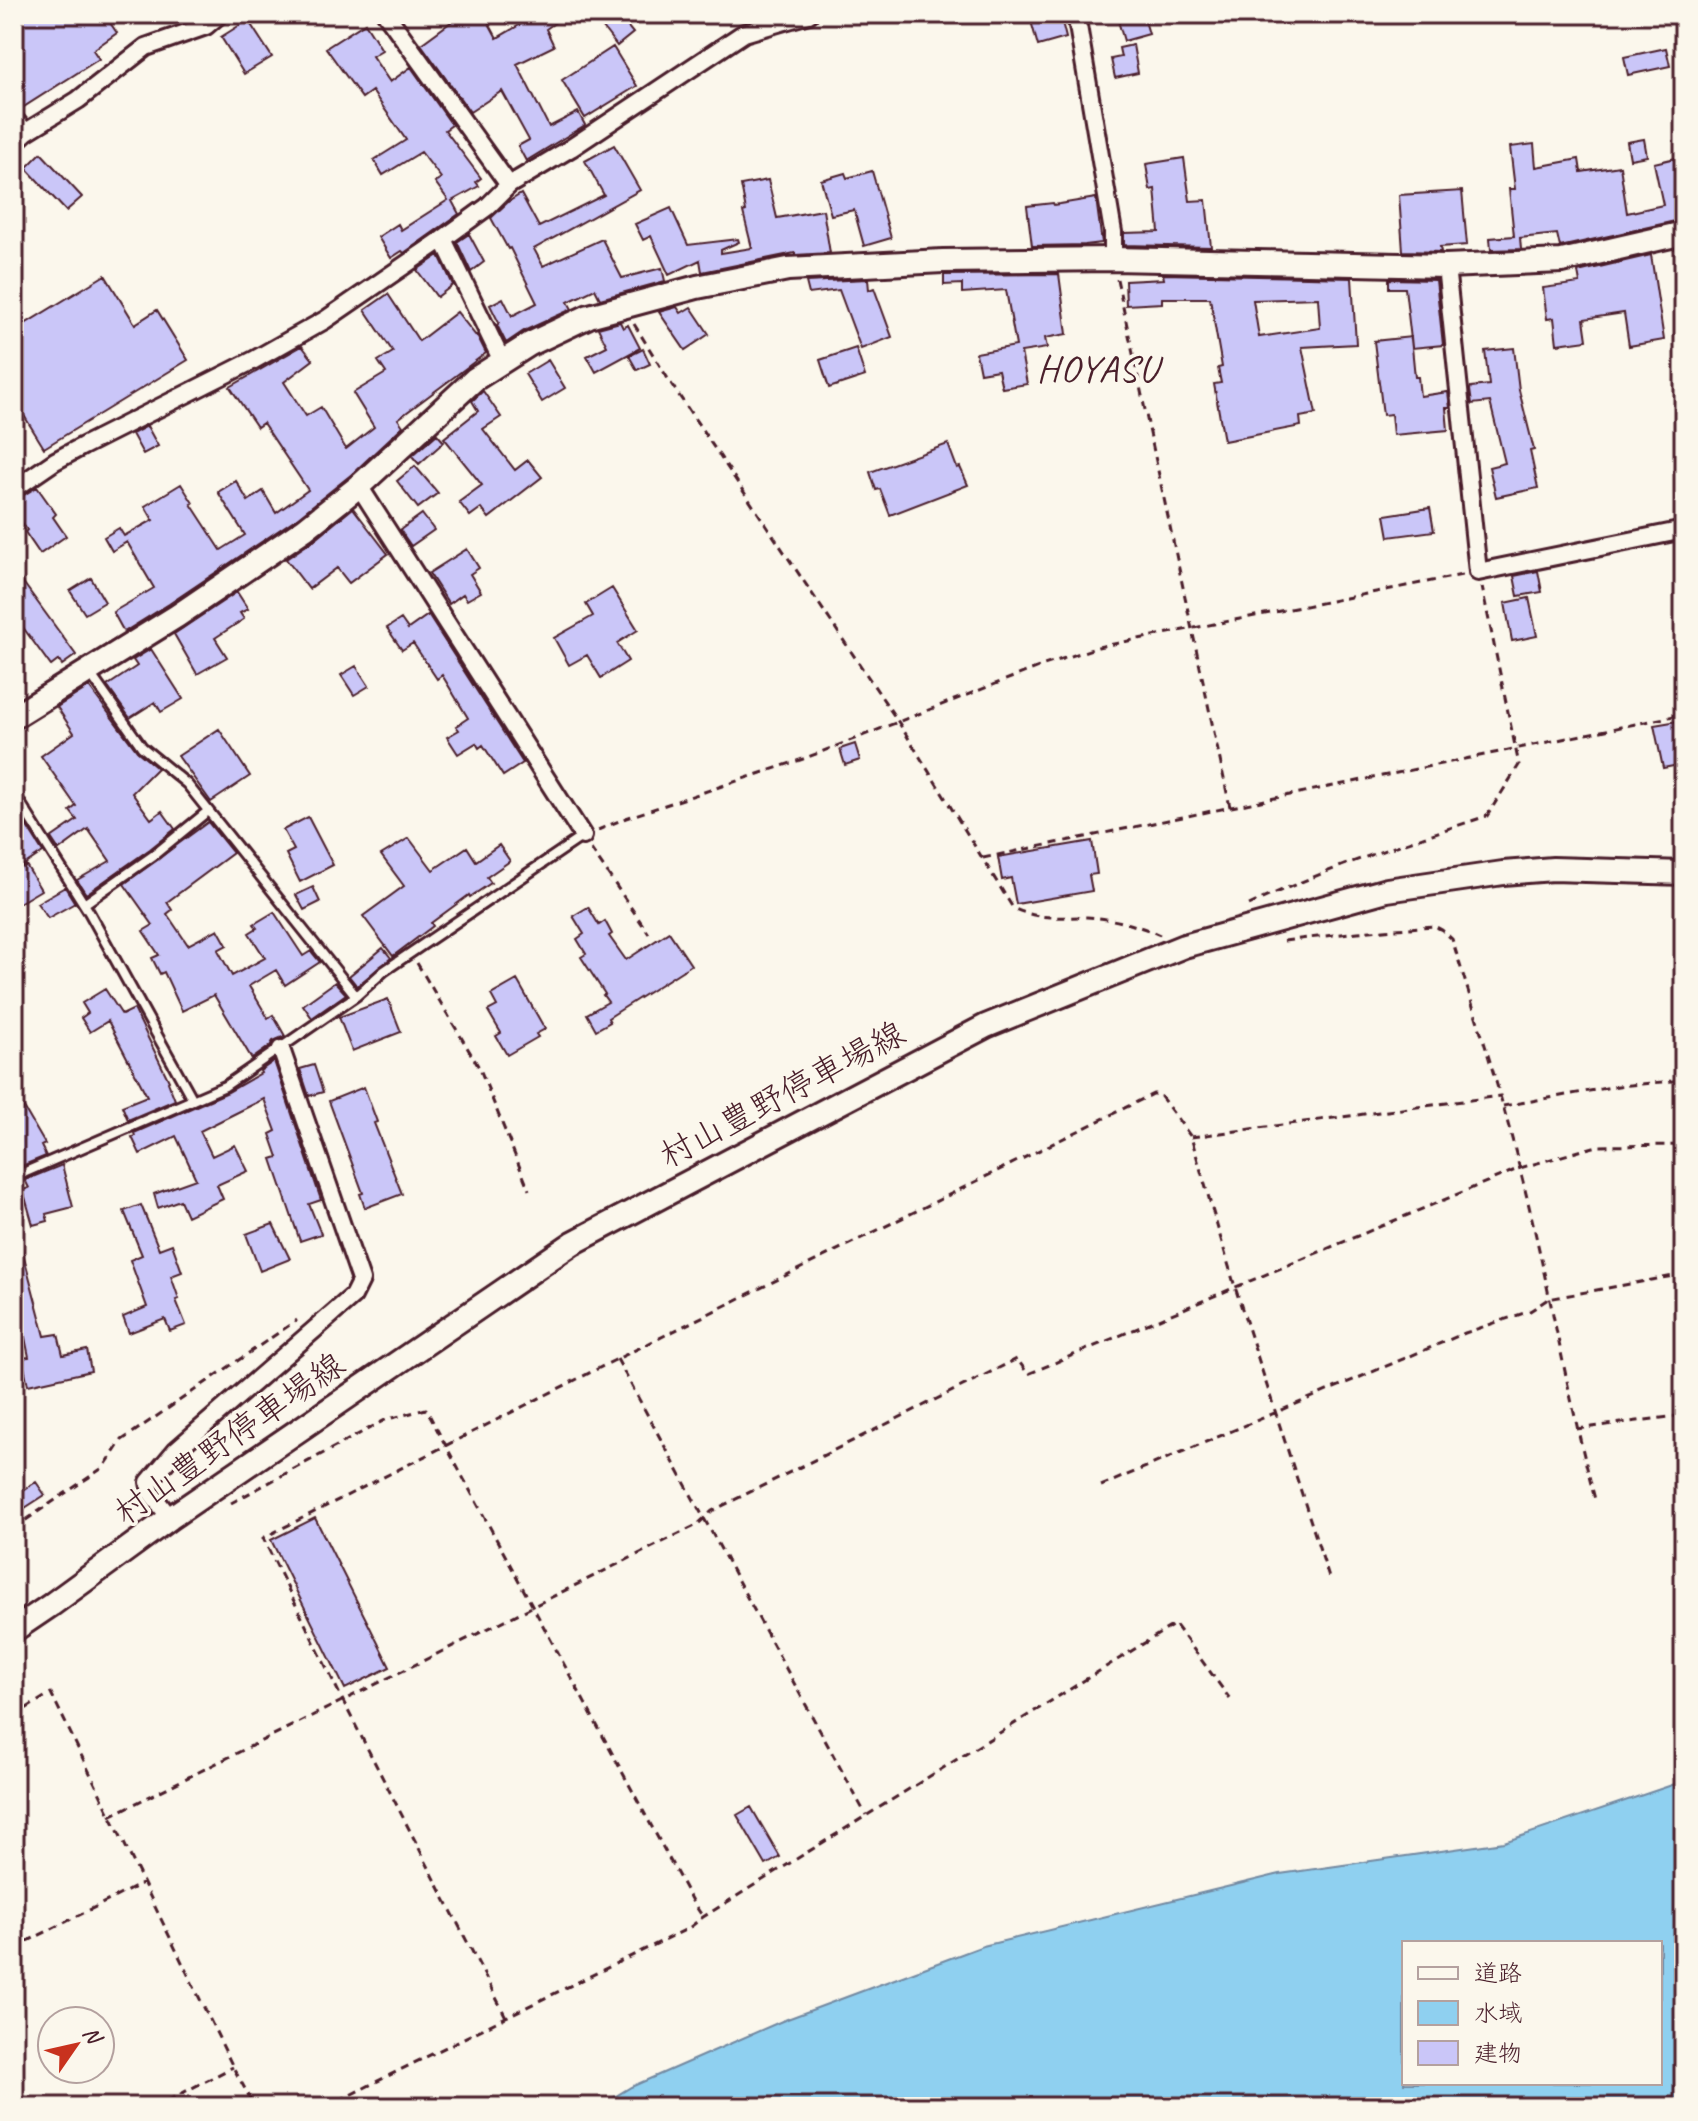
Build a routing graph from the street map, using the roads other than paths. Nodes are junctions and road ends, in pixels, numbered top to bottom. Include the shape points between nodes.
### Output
1 (220, 14) edge
2 (386, 14) edge
3 (809, 14) edge
4 (1076, 14) edge
5 (14, 113) edge
6 (29, 130) junction
7 (14, 143) edge
8 (509, 185) junction
9 (1684, 233) edge
10 (443, 239) junction
11 (1113, 259) junction
12 (1446, 266) junction
13 (502, 361) junction
14 (359, 486) junction
15 (14, 489) edge
16 (1684, 530) edge
17 (89, 671) junction
18 (14, 717) edge
19 (14, 793) edge
20 (208, 811) junction
21 (583, 836) joint
22 (1684, 873) edge
23 (84, 904) junction
24 (356, 996) junction
25 (281, 1049) junction
26 (193, 1100) junction
27 (14, 1177) edge
28 (170, 1518) junction
29 (14, 1630) edge

1 - 6 street via 206,26 146,47
2 - 8 street
3 - 8 street via 744,33
4 - 11 street via 1113,232
5 - 6 lane
6 - 7 street
8 - 10 street
9 - 12 main road via 1562,261
10 - 13 street
10 - 15 street via 325,320 55,461
11 - 12 main road
11 - 13 main road via 788,269 589,316
12 - 16 street via 1478,572
13 - 14 main road via 475,379
14 - 17 main road via 266,556
14 - 21 street
17 - 18 main road
17 - 20 lane via 142,747 187,784
19 - 23 lane
20 - 23 lane
20 - 24 lane
21 - 24 lane via 384,971
22 - 28 main road, 村山豊野停車場線 via 1553,869 1387,890 1184,946 986,1026 573,1243
23 - 26 lane
24 - 25 lane
25 - 26 lane
25 - 28 street via 361,1280 353,1296 176,1450 149,1482
26 - 27 lane
28 - 29 main road, 村山豊野停車場線

